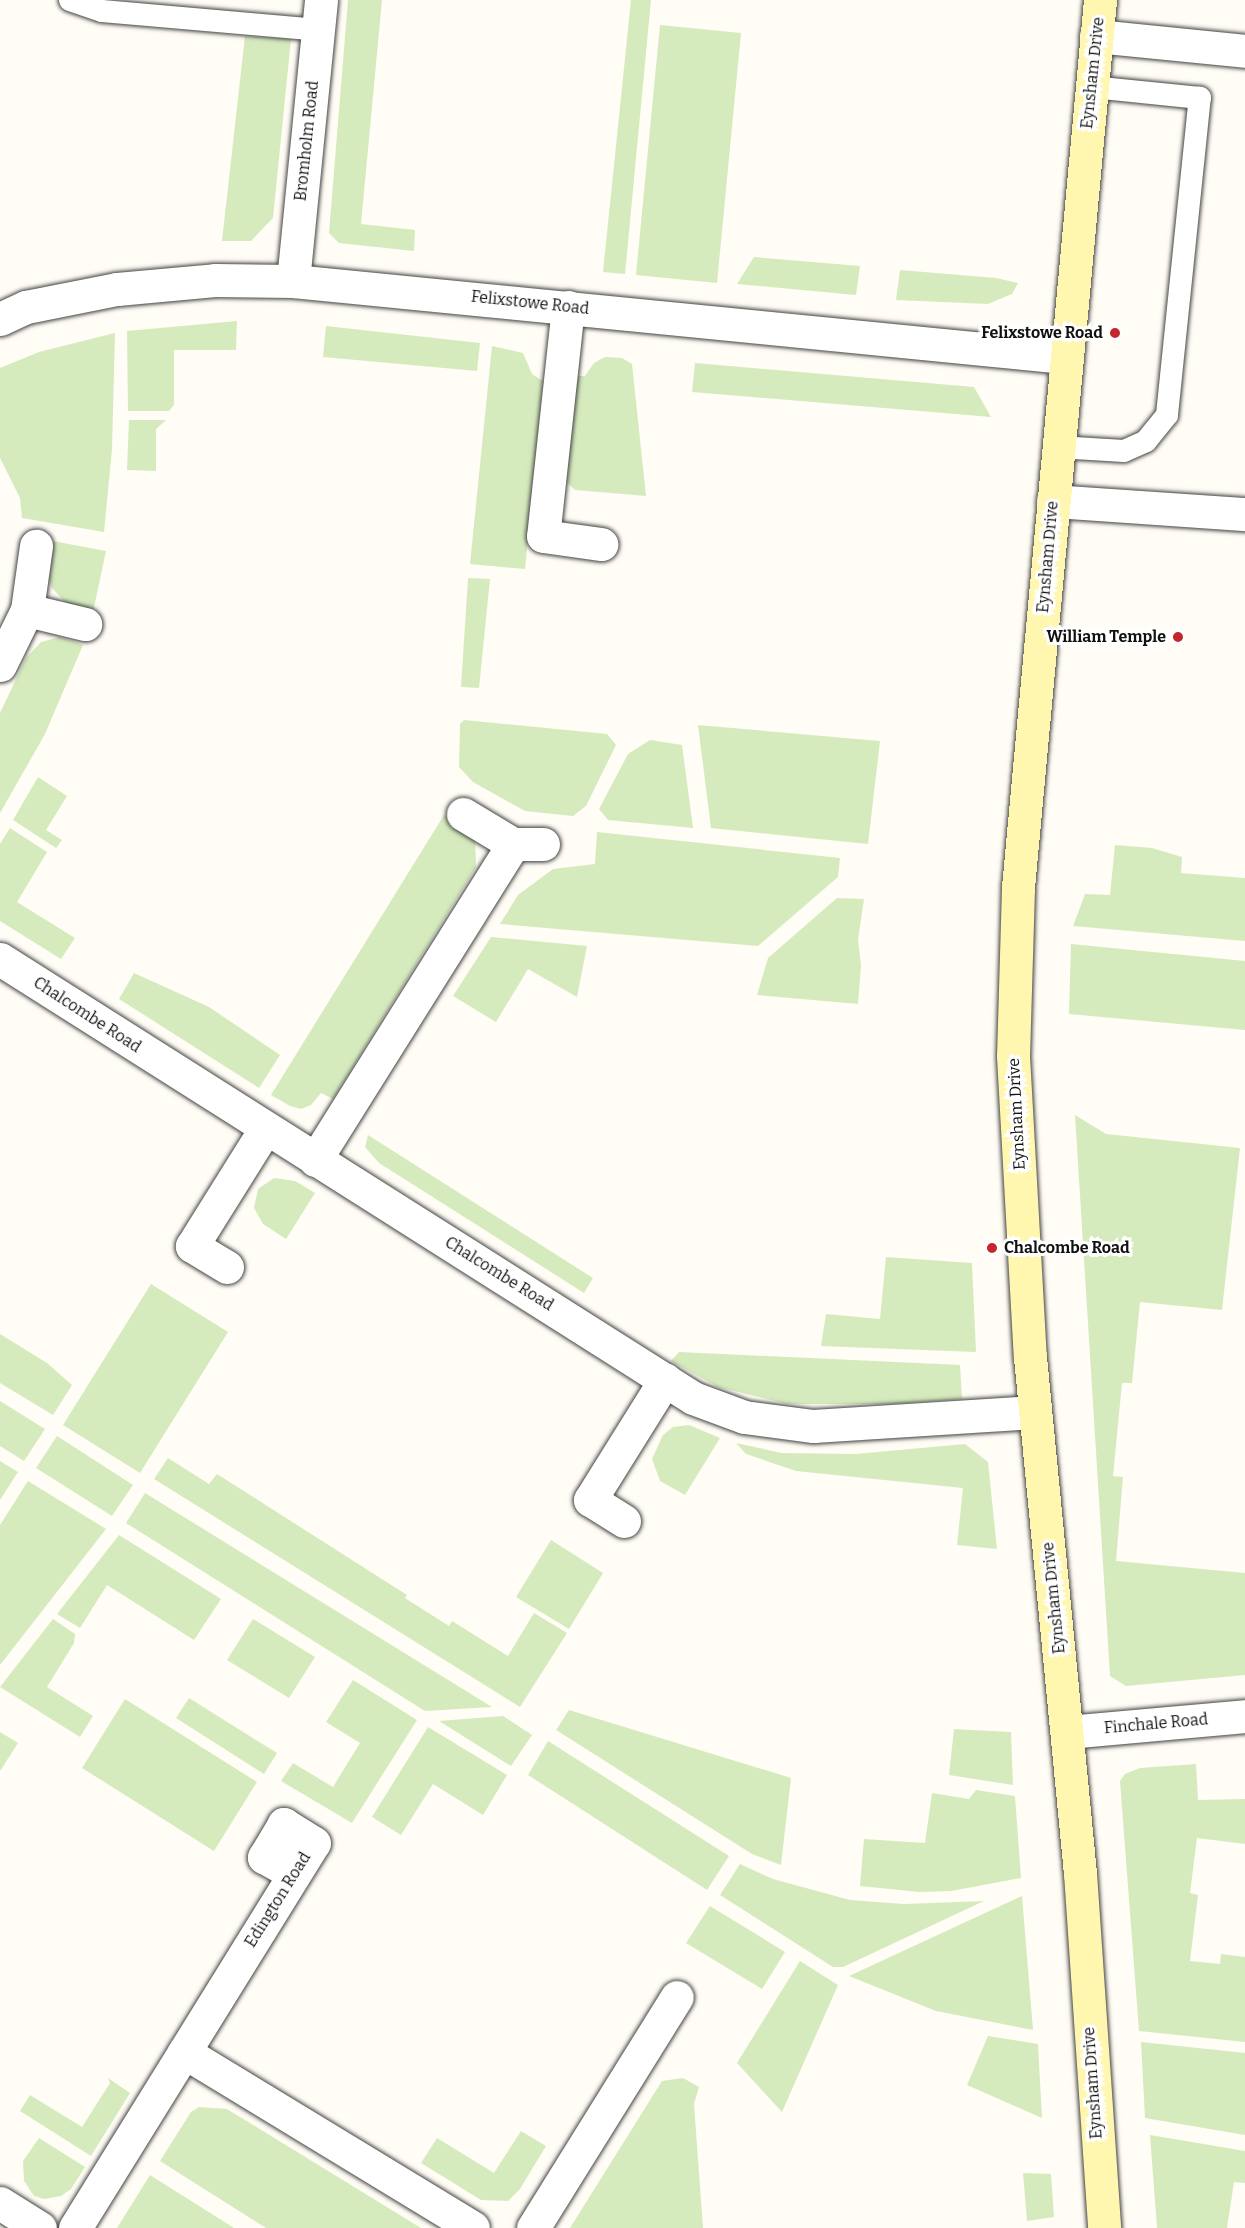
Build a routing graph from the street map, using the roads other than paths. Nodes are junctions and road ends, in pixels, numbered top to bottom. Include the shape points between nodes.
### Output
1 (70, 0) edge
2 (1100, 0) edge
3 (319, 15) edge
4 (1096, 36) junction
5 (1245, 51) edge
6 (1091, 87) junction
7 (293, 281) junction
8 (568, 307) junction
9 (0, 319) edge
10 (1064, 357) junction
11 (1058, 447) junction
12 (1053, 501) junction
13 (1245, 514) edge
14 (601, 544) dead end
15 (36, 546) dead end
16 (27, 610) junction
17 (85, 624) dead end
18 (0, 665) edge
19 (463, 814) dead end
20 (0, 959) edge
21 (265, 1129) junction
22 (315, 1160) junction
23 (227, 1267) dead end
24 (665, 1380) junction
25 (1035, 1412) junction
26 (624, 1521) dead end
27 (1245, 1716) edge
28 (1067, 1732) junction
29 (290, 1850) dead end
30 (677, 1997) dead end
31 (184, 2052) junction
32 (0, 2203) edge
33 (40, 2228) edge
34 (75, 2228) edge
35 (473, 2228) edge
36 (533, 2228) edge
37 (1104, 2228) edge

1 - 3 lane via 102,11
2 - 4 street, Eynsham Drive
3 - 7 street, Bromholm Road
4 - 5 street
4 - 6 street, Eynsham Drive
6 - 10 street, Eynsham Drive
6 - 11 lane via 1200,98 1167,415 1146,441 1124,451
7 - 8 street, Felixstowe Road
7 - 9 street, Felixstowe Road via 215,280 117,289 26,308
8 - 10 street, Felixstowe Road
8 - 14 street via 543,536
10 - 11 street, Eynsham Drive
11 - 12 street, Eynsham Drive
12 - 13 street
12 - 25 street, Eynsham Drive via 1018,888 1014,1026
15 - 16 street
16 - 17 street
16 - 18 street
19 - 22 street via 528,844
20 - 21 street, Chalcombe Road
21 - 22 street, Chalcombe Road
21 - 23 street via 192,1246
22 - 24 street, Chalcombe Road
24 - 25 street, Chalcombe Road via 693,1398 744,1416 813,1426
24 - 26 street via 590,1500
25 - 28 street, Eynsham Drive
27 - 28 street, Finchale Road
28 - 37 street, Eynsham Drive
29 - 31 street, Edington Road via 280,1866 264,1857 285,1824 314,1843
30 - 36 street
31 - 34 street, Edington Road
31 - 35 street
32 - 33 street

